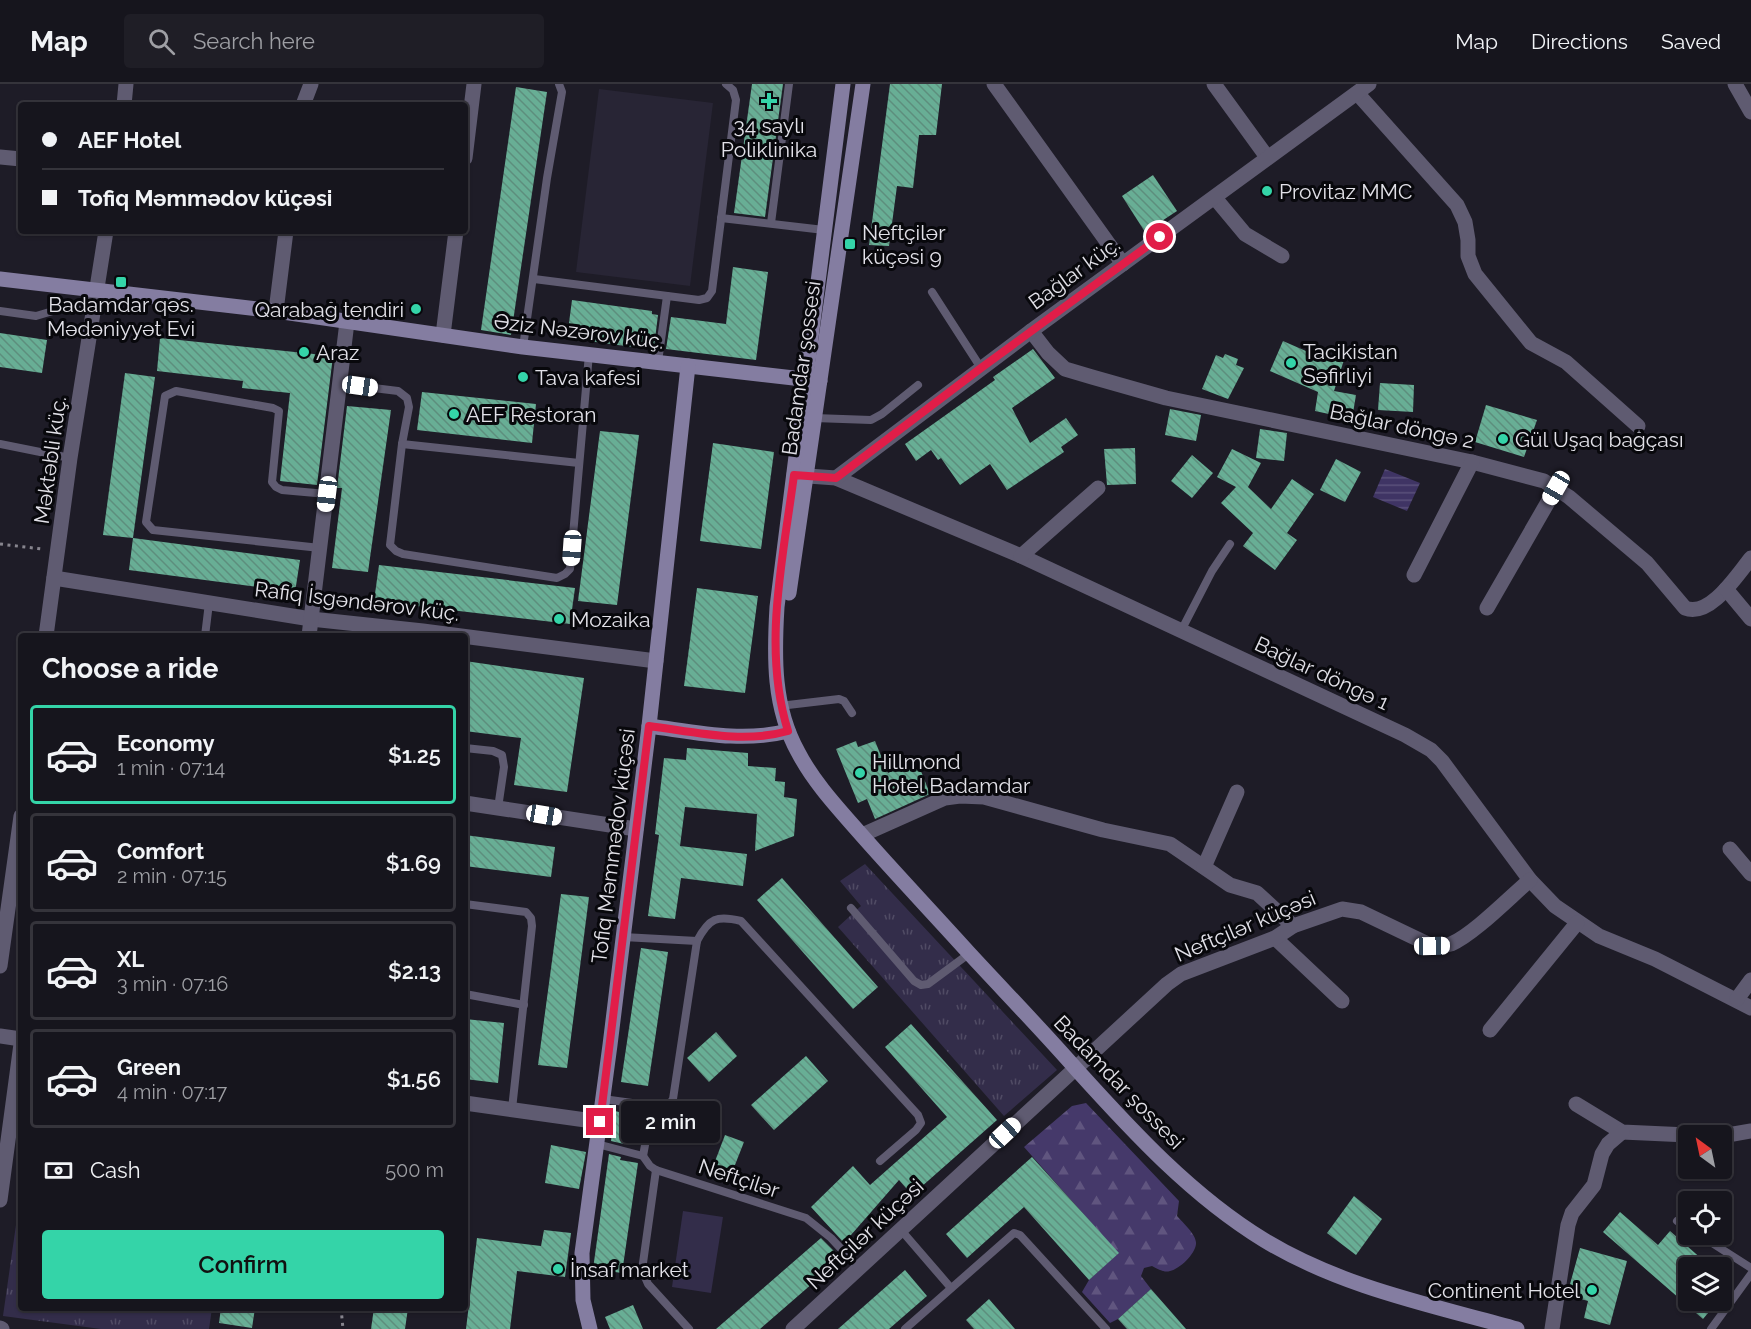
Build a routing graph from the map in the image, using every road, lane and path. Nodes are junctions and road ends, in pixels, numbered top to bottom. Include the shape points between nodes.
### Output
1 (126, 84) edge
2 (311, 84) edge
3 (474, 84) edge
4 (559, 84) edge
5 (726, 84) edge
6 (789, 84) edge
7 (843, 84) edge
8 (863, 84) edge
9 (994, 84) edge
10 (1214, 84) edge
11 (1735, 84) edge
12 (1363, 88) edge
13 (124, 102) edge
14 (304, 102) edge
15 (1751, 112) edge
16 (468, 133) edge
17 (0, 157) edge
18 (1268, 157) junction
19 (18, 159) edge
20 (1215, 198) junction
21 (721, 218) junction
22 (771, 223) junction
23 (824, 230) junction
24 (105, 234) edge
25 (286, 234) edge
26 (456, 234) edge
27 (1282, 256) dead end
28 (1123, 264) junction
29 (0, 279) edge
30 (534, 279) junction
31 (96, 290) junction
32 (932, 292) dead end
33 (667, 296) junction
34 (0, 311) edge
35 (93, 311) junction
36 (276, 311) junction
37 (347, 322) junction
38 (1031, 331) junction
39 (443, 335) junction
40 (523, 347) junction
41 (589, 354) junction
42 (658, 362) junction
43 (688, 366) junction
44 (981, 368) junction
45 (813, 380) junction
46 (341, 384) junction
47 (918, 385) dead end
48 (814, 418) junction
49 (1638, 426) dead end
50 (0, 444) edge
51 (402, 444) junction
52 (70, 458) junction
53 (1472, 462) junction
54 (579, 463) junction
55 (800, 476) junction
56 (836, 478) junction
57 (1098, 488) dead end
58 (1556, 488) junction
59 (327, 494) junction
60 (0, 544) edge
61 (1230, 544) dead end
62 (320, 548) junction
63 (58, 552) junction
64 (1021, 556) junction
65 (1751, 558) edge
66 (1414, 575) dead end
67 (54, 578) junction
68 (1726, 589) junction
69 (209, 603) junction
70 (1487, 608) dead end
71 (311, 619) junction
72 (1751, 619) edge
73 (1181, 631) junction
74 (46, 633) edge
75 (205, 633) edge
76 (309, 633) edge
77 (439, 633) edge
78 (468, 637) edge
79 (656, 661) junction
80 (788, 705) junction
81 (852, 713) dead end
82 (649, 726) junction
83 (788, 731) junction
84 (468, 748) edge
85 (1237, 792) dead end
86 (468, 803) edge
87 (498, 808) junction
88 (636, 829) junction
89 (18, 835) edge
90 (862, 835) junction
91 (1730, 849) dead end
92 (1204, 867) junction
93 (1751, 874) edge
94 (1530, 880) junction
95 (468, 904) edge
96 (851, 908) dead end
97 (1577, 923) junction
98 (1293, 926) junction
99 (623, 937) junction
100 (1275, 938) junction
101 (2, 939) edge
102 (698, 941) junction
103 (970, 953) junction
104 (0, 966) edge
105 (1751, 980) edge
106 (468, 994) edge
107 (1737, 999) junction
108 (1342, 1001) dead end
109 (524, 1005) junction
110 (1751, 1008) edge
111 (1490, 1030) dead end
112 (0, 1036) edge
113 (18, 1040) edge
114 (18, 1063) edge
115 (1076, 1068) junction
116 (603, 1099) junction
117 (468, 1103) edge
118 (1576, 1104) dead end
119 (652, 1107) junction
120 (512, 1109) junction
121 (600, 1122) junction
122 (1751, 1131) edge
123 (1622, 1132) junction
124 (1732, 1134) edge
125 (1678, 1135) edge
126 (597, 1144) junction
127 (643, 1156) junction
128 (880, 1161) dead end
129 (656, 1170) junction
130 (0, 1194) edge
131 (0, 1200) edge
132 (901, 1230) junction
133 (1715, 1245) edge
134 (859, 1268) junction
135 (1751, 1268) edge
136 (1751, 1274) edge
137 (951, 1288) junction
138 (341, 1311) edge
139 (343, 1329) edge
140 (591, 1329) edge
141 (689, 1329) edge
142 (793, 1329) edge
143 (905, 1329) edge
144 (1106, 1329) edge
145 (1517, 1329) edge
146 (1552, 1329) edge
147 (1711, 1329) edge

1 - 13 street
2 - 14 street
3 - 16 street
4 - 30 lane via 562,92
5 - 21 lane via 736,100
6 - 22 lane
7 - 23 main road, Badamdar şossesi
8 - 45 main road, Badamdar şossesi
9 - 28 street
10 - 18 street
11 - 15 street
12 - 18 street, Bağlar küç.
12 - 49 street via 1457,205 1465,222 1468,256 1475,273 1530,343 1566,362
17 - 19 street
18 - 20 street, Bağlar küç.
20 - 27 street via 1245,234
20 - 28 street, Bağlar küç.
21 - 22 lane
21 - 33 lane via 712,291 699,300
22 - 23 lane
23 - 45 main road, Badamdar şossesi
24 - 31 street, Məktəbli küç.
25 - 36 street
26 - 39 street
28 - 38 street, Bağlar küç.
29 - 31 main road, Əziz Nəzərov küç.
30 - 33 lane
30 - 40 lane
31 - 35 street, Məktəbli küç.
31 - 36 main road, Əziz Nəzərov küç.
32 - 44 lane
33 - 42 lane
34 - 35 lane via 36,315 63,308
35 - 52 street, Məktəbli küç.
36 - 37 main road, Əziz Nəzərov küç.
37 - 39 main road, Əziz Nəzərov küç.
37 - 46 street
38 - 44 street, Bağlar küç.
38 - 53 street, Bağlar döngə 2 via 1065,369 1166,398
39 - 40 main road, Əziz Nəzərov küç.
40 - 41 main road, Əziz Nəzərov küç.
41 - 42 main road, Əziz Nəzərov küç.
41 - 54 lane
42 - 43 main road, Əziz Nəzərov küç.
43 - 45 main road, Əziz Nəzərov küç.
43 - 79 main road, Tofiq Məmmədov küçəsi
44 - 56 street, Bağlar küç.
45 - 48 main road, Badamdar şossesi
45 - 55 main road, Badamdar şossesi
46 - 51 lane via 398,392 407,398
46 - 59 street
47 - 48 lane via 871,420
48 - 55 main road, Badamdar şossesi
50 - 52 lane
51 - 54 lane
51 - 54 lane via 390,545 396,551 557,578 570,569
52 - 63 street, Məktəbli küç.
53 - 58 street, Bağlar döngə 2 via 1534,478
53 - 66 street
55 - 56 street, Bağlar döngə 1
55 - 80 main road, Badamdar şossesi via 784,645
55 - 83 main road, Badamdar şossesi via 777,607 775,643 780,705
56 - 64 street, Bağlar döngə 1
57 - 64 street
58 - 68 street, Bağlar döngə 2 via 1647,563 1685,608 1707,607
58 - 70 street
59 - 62 street
59 - 62 lane via 282,490 272,482 279,411 176,391 165,396 147,525 153,530
60 - 63 path
61 - 73 lane
62 - 71 street
63 - 67 street, Məktəbli küç.
64 - 73 street, Bağlar döngə 1
65 - 68 street, Bağlar döngə 2
67 - 69 street, Rafiq İsgəndərov küç.
67 - 74 street, Məktəbli küç.
68 - 72 street
69 - 71 street, Rafiq İsgəndərov küç.
69 - 75 lane
71 - 76 street
71 - 77 street, Rafiq İsgəndərov küç.
73 - 94 street, Bağlar döngə 1 via 1431,750
78 - 79 street, Rafiq İsgəndərov küç.
79 - 82 main road, Tofiq Məmmədov küçəsi
80 - 81 lane via 839,699
80 - 83 main road, Badamdar şossesi
82 - 83 main road via 743,738
82 - 88 main road, Tofiq Məmmədov küçəsi
83 - 90 main road, Badamdar şossesi via 810,772
84 - 87 lane via 502,755
85 - 92 street
86 - 87 street
87 - 88 street
88 - 99 main road, Tofiq Məmmədov küçəsi
89 - 101 street
90 - 92 street via 945,798 984,797 1170,844
90 - 103 main road, Badamdar şossesi
91 - 93 street
92 - 98 street via 1230,885 1257,893
94 - 97 street, Bağlar döngə 1
94 - 98 street, Neftçilər küçəsi via 1471,930 1444,946 1432,946 1361,912 1342,909
95 - 109 lane via 526,912 531,918
96 - 103 lane via 921,985
97 - 107 street, Bağlar döngə 1
97 - 111 street
98 - 100 street, Neftçilər küçəsi
99 - 102 lane
99 - 116 main road, Tofiq Məmmədov küçəsi
100 - 108 street
100 - 115 street, Neftçilər küçəsi via 1181,974
101 - 104 street
102 - 119 lane via 673,1099 669,1105
102 - 128 lane via 712,921 724,916 741,921 918,1115 921,1123 916,1130
103 - 115 main road, Badamdar şossesi
105 - 107 street
106 - 109 lane
107 - 110 street, Bağlar döngə 1
109 - 120 lane
112 - 113 street
114 - 130 street
115 - 132 street, Neftçilər küçəsi
115 - 145 main road, Badamdar şossesi via 1190,1186 1279,1249 1361,1285
116 - 119 lane
116 - 121 main road, Tofiq Məmmədov küçəsi
117 - 120 street
118 - 123 street
119 - 127 lane
120 - 121 street
121 - 126 main road, Tofiq Məmmədov küçəsi
122 - 124 street
123 - 125 street
123 - 146 street via 1608,1144 1594,1185 1572,1213
126 - 127 lane
126 - 140 main road, Tofiq Məmmədov küçəsi via 582,1253 584,1300
127 - 129 lane, Neftçilər
129 - 134 lane, Neftçilər via 806,1218
129 - 141 lane via 642,1270 648,1284
130 - 131 street
132 - 134 street, Neftçilər küçəsi
132 - 137 lane
133 - 135 lane
134 - 142 street, Neftçilər küçəsi
136 - 147 lane
137 - 143 lane
137 - 144 lane via 1014,1233
138 - 139 path

